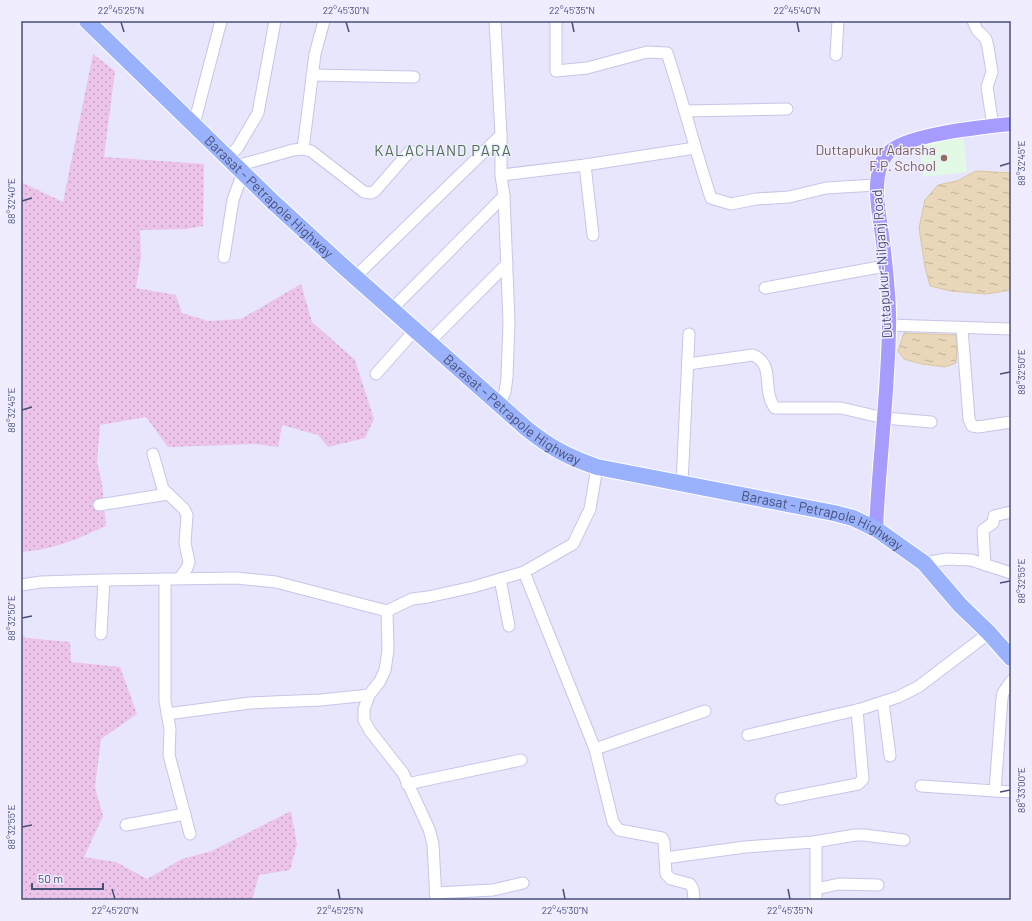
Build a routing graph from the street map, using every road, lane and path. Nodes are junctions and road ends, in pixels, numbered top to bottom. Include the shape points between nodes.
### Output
1 (221, 21) edge
2 (275, 21) edge
3 (324, 21) edge
4 (495, 21) edge
5 (556, 21) edge
6 (838, 21) edge
7 (973, 21) edge
8 (89, 22) edge
9 (836, 54) dead end
10 (312, 75) junction
11 (414, 77) dead end
12 (787, 109) dead end
13 (685, 111) junction
14 (194, 124) junction
15 (1011, 124) edge
16 (992, 126) junction
17 (501, 135) junction
18 (695, 148) junction
19 (303, 149) junction
20 (410, 151) dead end
21 (236, 165) junction
22 (585, 165) junction
23 (501, 176) junction
24 (876, 185) junction
25 (504, 196) junction
26 (593, 235) dead end
27 (224, 257) dead end
28 (507, 264) junction
29 (885, 266) junction
30 (355, 277) junction
31 (765, 288) dead end
32 (392, 310) junction
33 (889, 325) junction
34 (962, 328) junction
35 (1011, 329) edge
36 (415, 330) junction
37 (689, 334) dead end
38 (428, 343) junction
39 (688, 364) junction
40 (376, 374) dead end
41 (499, 405) junction
42 (884, 418) junction
43 (931, 422) dead end
44 (1011, 422) edge
45 (153, 454) dead end
46 (597, 467) junction
47 (682, 484) junction
48 (168, 494) junction
49 (99, 505) dead end
50 (1011, 512) edge
51 (876, 528) junction
52 (924, 563) junction
53 (985, 565) junction
54 (524, 572) junction
55 (1011, 573) edge
56 (180, 578) junction
57 (165, 579) junction
58 (500, 579) junction
59 (104, 580) junction
60 (21, 585) edge
61 (387, 611) junction
62 (510, 626) dead end
63 (989, 633) junction
64 (101, 634) dead end
65 (1011, 658) edge
66 (1011, 681) edge
67 (369, 695) junction
68 (883, 702) junction
69 (857, 710) junction
70 (705, 711) dead end
71 (167, 714) junction
72 (748, 735) dead end
73 (595, 749) junction
74 (890, 756) dead end
75 (521, 760) dead end
76 (407, 784) junction
77 (921, 786) dead end
78 (995, 791) junction
79 (1011, 792) edge
80 (781, 800) dead end
81 (185, 814) junction
82 (126, 825) dead end
83 (190, 834) dead end
84 (904, 840) dead end
85 (814, 842) junction
86 (665, 858) junction
87 (523, 883) dead end
88 (878, 885) dead end
89 (816, 889) junction
90 (435, 896) edge
91 (694, 900) edge
92 (816, 900) edge

1 - 14 street
2 - 21 street via 258,113 238,147
3 - 10 street
4 - 17 street
5 - 13 street via 556,71 588,68 647,52 667,53
6 - 9 street
7 - 16 street via 977,30 986,39 988,47 992,72 987,87
8 - 14 highway, Barasat - Petrapole Highway
10 - 11 street
10 - 19 street
12 - 13 street
13 - 18 street
14 - 21 highway, Barasat - Petrapole Highway
15 - 16 main road, Duttapukur-Nilganj Road
16 - 24 main road, Duttapukur-Nilganj Road via 950,132 895,147 886,155 880,167
17 - 23 street
17 - 30 street
18 - 22 street
18 - 24 street via 711,198 731,204 789,197 826,188
19 - 20 street via 311,151 364,192 371,193
19 - 21 street
21 - 27 street
21 - 30 highway, Barasat - Petrapole Highway
22 - 23 street
22 - 26 street
23 - 25 street
24 - 29 main road, Duttapukur-Nilganj Road
25 - 28 street
25 - 32 street
28 - 38 street
28 - 41 street via 508,354 506,385
29 - 31 street
29 - 33 main road, Duttapukur-Nilganj Road
30 - 32 highway, Barasat - Petrapole Highway
32 - 36 highway, Barasat - Petrapole Highway
33 - 34 street
33 - 42 main road, Duttapukur-Nilganj Road
34 - 35 street
34 - 44 street via 969,418 972,426
36 - 38 highway, Barasat - Petrapole Highway
36 - 40 street
37 - 39 street
38 - 41 highway, Barasat - Petrapole Highway
39 - 42 street via 753,354 761,358 765,365 774,408 841,408
39 - 47 street
41 - 46 highway, Barasat - Petrapole Highway via 543,442 574,459
42 - 43 street
42 - 51 main road, Duttapukur-Nilganj Road
45 - 48 street via 162,487
46 - 47 highway, Barasat - Petrapole Highway
46 - 54 street via 590,509 573,544
47 - 51 highway, Barasat - Petrapole Highway via 834,513 854,518
48 - 49 street
48 - 56 street via 187,515 185,543 189,562
50 - 53 street via 994,516 992,523 983,530
51 - 52 highway, Barasat - Petrapole Highway
52 - 53 street via 958,559
52 - 63 highway, Barasat - Petrapole Highway via 960,605
53 - 55 street
54 - 58 street
54 - 73 street
56 - 57 street
56 - 61 street via 236,578 276,582
57 - 59 street
57 - 71 street
58 - 61 street via 412,599
58 - 62 street
59 - 60 street
59 - 64 street
61 - 67 street via 388,650 385,670
63 - 65 highway, Barasat - Petrapole Highway
63 - 68 street via 918,687
66 - 78 street via 1002,698
67 - 71 street via 331,700 250,703
67 - 76 street via 364,709 364,720 403,773
68 - 69 street
68 - 74 street
69 - 72 street
69 - 80 street via 863,779 861,782
70 - 73 street
71 - 81 street via 170,729 170,764
73 - 86 street via 613,822 619,830 662,838
75 - 76 street
76 - 90 street via 429,829 433,844
77 - 78 street
78 - 79 street
81 - 82 street
81 - 83 street
84 - 85 street via 855,835
85 - 86 street via 745,847
85 - 89 street
86 - 91 street via 666,874 671,879 690,884
87 - 90 street via 493,890
88 - 89 street via 838,884
89 - 92 street

